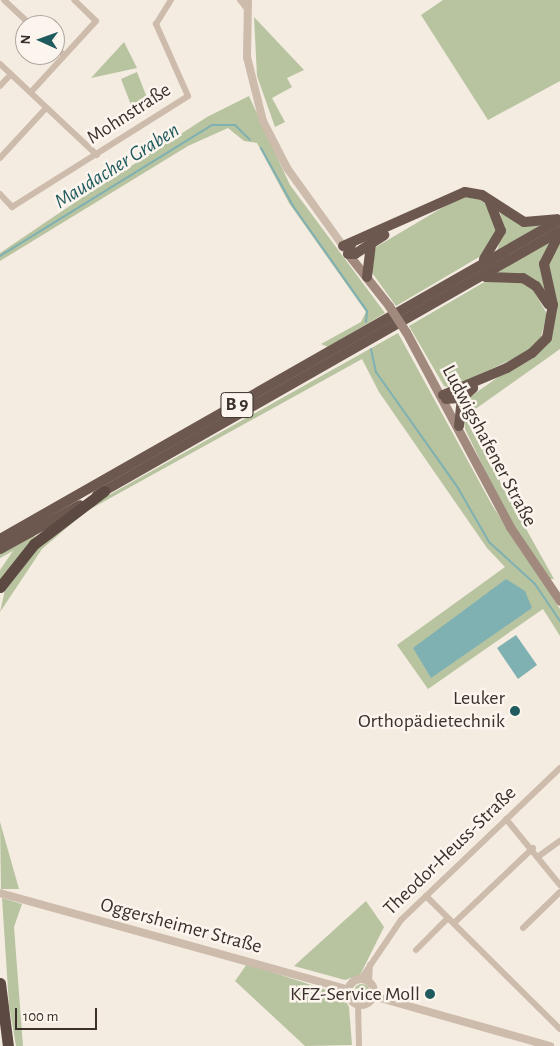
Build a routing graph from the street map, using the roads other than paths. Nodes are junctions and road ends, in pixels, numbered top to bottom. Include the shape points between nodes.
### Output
1 (4, 0) edge
2 (74, 0) edge
3 (171, 0) edge
4 (240, 0) edge
5 (248, 0) edge
6 (247, 9) junction
7 (21, 15) edge
8 (65, 54) edge
9 (0, 64) edge
10 (55, 65) edge
11 (11, 74) junction
12 (0, 86) edge
13 (31, 92) junction
14 (46, 108) junction
15 (97, 155) junction
16 (0, 158) edge
17 (0, 194) edge
18 (486, 197) junction
19 (560, 219) edge
20 (390, 229) junction
21 (560, 233) edge
22 (371, 244) junction
23 (347, 248) junction
24 (367, 278) junction
25 (467, 279) junction
26 (552, 316) junction
27 (480, 383) junction
28 (446, 397) junction
29 (462, 398) junction
30 (459, 426) junction
31 (104, 491) junction
32 (0, 539) edge
33 (0, 549) edge
34 (0, 587) edge
35 (560, 601) edge
36 (560, 768) edge
37 (506, 819) junction
38 (560, 841) edge
39 (534, 848) junction
40 (539, 856) junction
41 (560, 885) edge
42 (560, 892) edge
43 (2, 893) edge
44 (426, 896) junction
45 (448, 918) junction
46 (454, 924) junction
47 (522, 928) dead end
48 (416, 950) dead end
49 (365, 980) junction
50 (0, 983) edge
51 (349, 990) junction
52 (374, 996) junction
53 (358, 1004) junction
54 (560, 1029) edge
55 (8, 1046) edge
56 (358, 1046) edge
57 (550, 1046) edge

1 - 7 street
2 - 8 street via 96,21
3 - 15 street, Mohnstraße via 156,24 188,96
4 - 6 street
5 - 6 street
6 - 23 street via 247,57 254,94 279,155
9 - 11 street
10 - 13 street
11 - 12 street
11 - 13 street
13 - 14 street
14 - 15 street
14 - 16 street
15 - 17 street, Mohnstraße via 12,207
18 - 19 highway via 524,222
18 - 20 highway via 457,193
18 - 25 highway via 500,219 500,237 491,253
19 - 25 highway, B 9
20 - 22 highway
20 - 23 highway
21 - 25 highway, B 9
21 - 26 highway via 544,264
22 - 23 highway
22 - 24 highway
23 - 24 main road, Ludwigshafener Straße
24 - 28 main road, Ludwigshafener Straße, bridge via 389,306
25 - 26 highway via 495,274 523,278 544,296
25 - 31 highway, B 9
25 - 32 highway, B 9
26 - 27 highway via 540,346
27 - 28 highway
27 - 29 highway
28 - 29 highway
28 - 30 main road, Ludwigshafener Straße
29 - 30 highway
30 - 35 main road, Ludwigshafener Straße via 510,527
31 - 33 highway, B 9
31 - 34 highway via 39,539
36 - 37 street, Theodor-Heuss-Straße
37 - 39 street
37 - 44 street, Theodor-Heuss-Straße
38 - 40 street
39 - 40 street
39 - 46 street
40 - 41 street
42 - 47 street
43 - 51 street, Oggersheimer Straße
44 - 45 street
44 - 49 street, Theodor-Heuss-Straße via 389,932
45 - 46 street
45 - 48 street
46 - 54 street
49 - 51 street
49 - 52 street
50 - 55 highway
51 - 53 street
52 - 53 street
52 - 57 street
53 - 56 street

